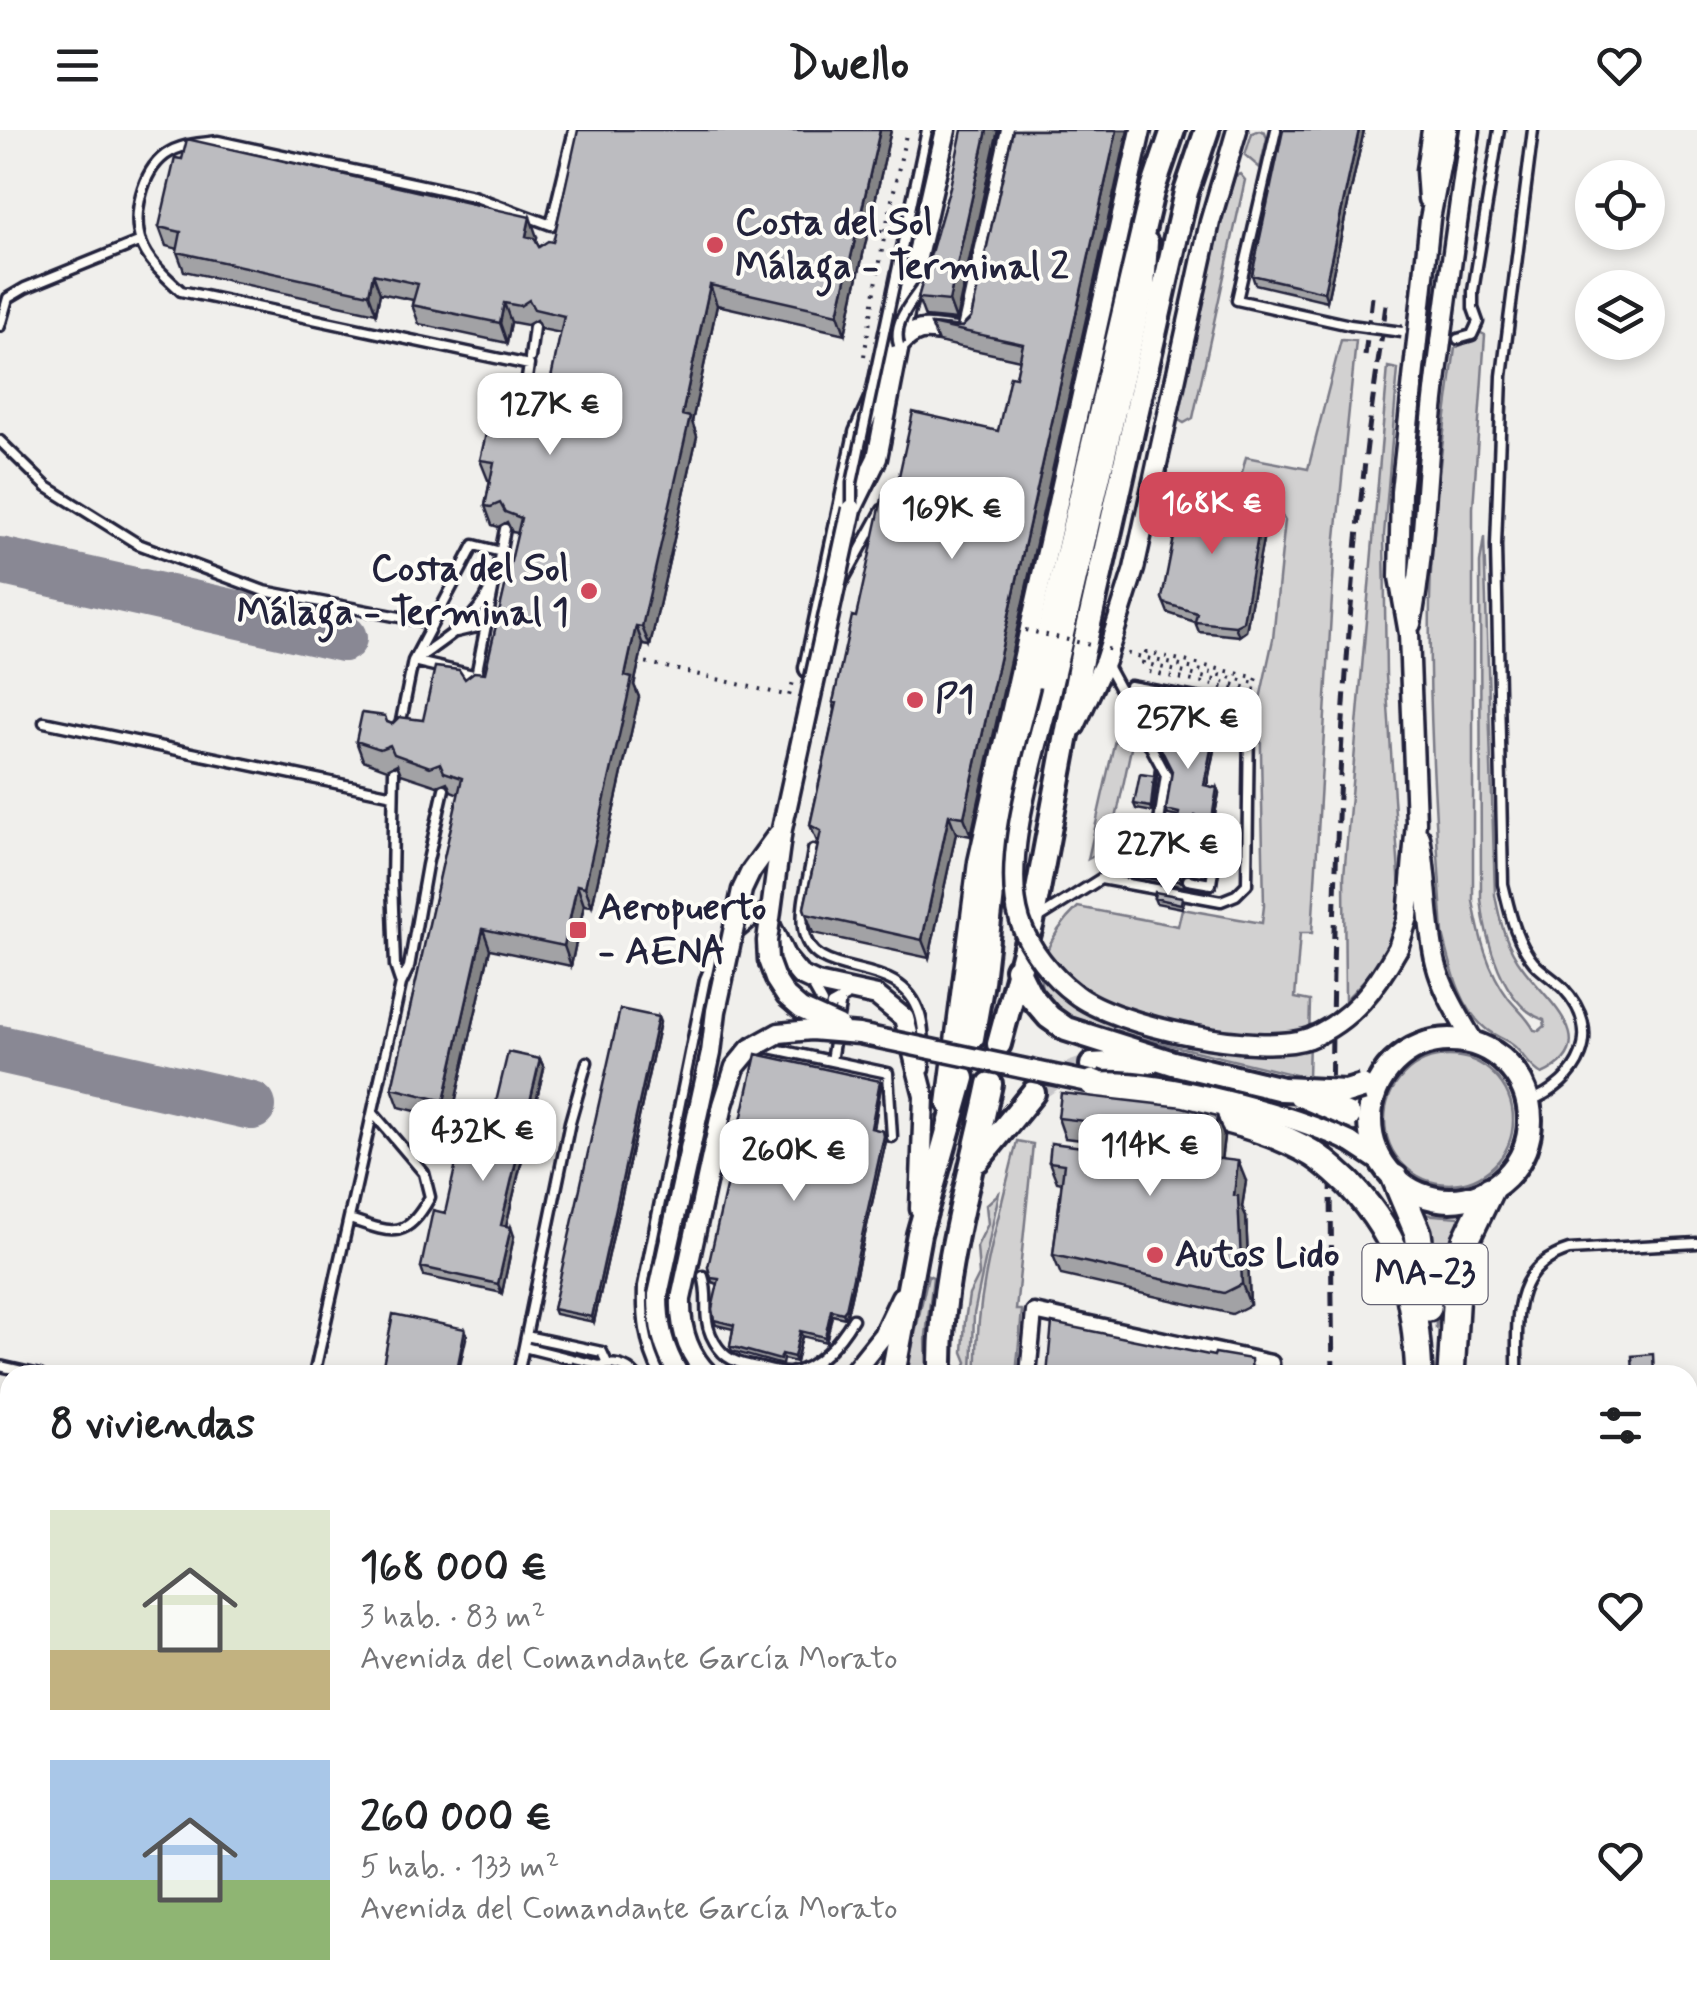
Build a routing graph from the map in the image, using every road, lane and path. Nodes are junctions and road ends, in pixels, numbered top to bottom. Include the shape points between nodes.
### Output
1 (574, 130) edge
2 (907, 130) edge
3 (927, 130) edge
4 (946, 130) edge
5 (1011, 130) edge
6 (1141, 130) edge
7 (1173, 130) edge
8 (1207, 130) edge
9 (1237, 130) edge
10 (1276, 130) edge
11 (1432, 130) edge
12 (1448, 130) edge
13 (1470, 130) edge
14 (1499, 130) edge
15 (1534, 130) edge
16 (1152, 192) junction
17 (1430, 220) junction
18 (551, 225) junction
19 (870, 228) dead end
20 (885, 232) junction
21 (140, 240) junction
22 (550, 242) edge
23 (927, 280) edge
24 (0, 326) edge
25 (534, 327) edge
26 (1402, 332) dead end
27 (1458, 339) dead end
28 (900, 345) junction
29 (530, 358) dead end
30 (863, 362) dead end
31 (520, 428) edge
32 (0, 441) edge
33 (889, 498) edge
34 (852, 509) junction
35 (505, 529) edge
36 (501, 552) junction
37 (496, 577) junction
38 (832, 601) junction
39 (420, 621) dead end
40 (486, 626) junction
41 (1025, 630) dead end
42 (454, 632) junction
43 (1409, 634) junction
44 (626, 658) edge
45 (1104, 660) junction
46 (413, 661) junction
47 (1148, 672) dead end
48 (476, 676) junction
49 (1130, 686) dead end
50 (473, 690) edge
51 (789, 696) dead end
52 (44, 722) dead end
53 (400, 736) edge
54 (1066, 745) junction
55 (394, 771) edge
56 (444, 789) edge
57 (393, 795) junction
58 (1416, 822) junction
59 (782, 830) junction
60 (813, 850) edge
61 (1138, 850) junction
62 (1120, 866) junction
63 (1161, 874) edge
64 (1101, 878) junction
65 (1188, 880) dead end
66 (764, 912) junction
67 (1032, 922) junction
68 (1016, 969) junction
69 (806, 978) junction
70 (401, 984) junction
71 (848, 996) junction
72 (858, 1034) junction
73 (972, 1038) dead end
74 (1474, 1043) junction
75 (999, 1044) dead end
76 (810, 1056) junction
77 (750, 1058) edge
78 (820, 1058) junction
79 (830, 1061) junction
80 (587, 1062) dead end
81 (1172, 1062) junction
82 (1092, 1074) junction
83 (963, 1078) dead end
84 (990, 1084) dead end
85 (1370, 1085) junction
86 (1282, 1089) junction
87 (1033, 1094) tunnel mouth
88 (924, 1096) junction
89 (1528, 1102) junction
90 (374, 1113) junction
91 (1370, 1127) junction
92 (892, 1137) dead end
93 (972, 1167) junction
94 (1388, 1171) junction
95 (936, 1176) junction
96 (1490, 1190) junction
97 (350, 1220) junction
98 (919, 1234) junction
99 (1697, 1242) edge
100 (703, 1276) dead end
101 (909, 1278) junction
102 (854, 1319) dead end
103 (526, 1336) junction
104 (524, 1347) junction
105 (607, 1364) junction
106 (316, 1365) edge
107 (520, 1365) edge
108 (595, 1365) edge
109 (603, 1365) edge
110 (613, 1365) edge
111 (656, 1365) edge
112 (673, 1365) edge
113 (698, 1365) edge
114 (746, 1365) edge
115 (808, 1365) edge
116 (859, 1365) edge
117 (895, 1365) edge
118 (941, 1365) edge
119 (1029, 1365) edge
120 (1255, 1365) edge
121 (1418, 1365) edge
122 (1428, 1365) edge
123 (1452, 1365) edge
124 (1518, 1365) edge

1 - 18 lane
2 - 20 path
3 - 34 lane, bridge via 852,483
4 - 66 street via 896,350 859,432
5 - 28 street, bridge via 966,334 919,329
6 - 95 street via 978,862
7 - 16 main road
8 - 54 main road via 1186,192
9 - 45 street via 1210,222 1134,569
10 - 26 lane, bridge via 1237,300
11 - 17 street via 1426,170
12 - 17 street
13 - 43 street
14 - 27 lane via 1473,291 1478,322 1472,335
15 - 89 lane via 1502,376 1496,546 1503,884 1514,930 1533,962 1564,989 1585,1036 1564,1084
16 - 58 street, bridge via 1145,287 1013,856 1020,923 1076,995 1104,1011 1246,1044 1309,1038 1351,1014 1398,948 1408,918
16 - 73 main road via 996,858
17 - 43 street via 1401,492 1399,577
18 - 21 lane via 472,196 218,141 165,155 147,176
18 - 22 lane
19 - 20 path
20 - 30 path
21 - 24 lane via 8,298
21 - 31 lane via 182,290 530,365
23 - 28 lane, bridge via 900,320
25 - 29 lane
28 - 34 street via 877,458
32 - 39 lane via 47,487 138,544 264,591
33 - 38 lane, bridge
34 - 38 street, bridge
35 - 36 lane
36 - 37 lane
36 - 46 lane via 474,546
37 - 40 lane
37 - 42 lane via 484,602
38 - 59 street, bridge
40 - 42 lane
40 - 48 lane
41 - 47 path, bridge via 1255,682 1256,678 1146,652 1143,663 1258,690
42 - 46 lane
43 - 58 street
44 - 51 path
45 - 54 street
45 - 61 lane via 1166,775 1158,829
46 - 48 lane
46 - 53 lane
48 - 50 lane
49 - 64 lane via 1234,705 1249,718 1248,884 1221,902
52 - 57 lane
54 - 67 main road
55 - 57 lane
56 - 70 lane
57 - 70 lane via 395,966
58 - 74 street via 1437,968
59 - 72 street, bridge via 766,941 774,979 802,1010
59 - 112 street, bridge via 742,890 658,1294 658,1326
60 - 88 lane via 803,927 810,949 827,962 884,975 906,990 920,1014
61 - 62 lane
61 - 65 lane via 1214,864 1211,884
62 - 63 lane
62 - 64 lane
64 - 67 lane
66 - 69 street via 786,958
66 - 111 lane via 717,951 704,980 642,1286 642,1318
67 - 68 main road
68 - 75 main road
68 - 81 main road via 1030,995 1066,1029
69 - 71 street
69 - 76 lane via 822,1003
70 - 90 lane
71 - 78 lane via 830,1005
71 - 79 lane
71 - 88 street via 877,996 904,1018
72 - 82 street, bridge
72 - 113 street, bridge via 779,1033 750,1048 736,1067 681,1299 681,1322
74 - 85 main road via 1452,1039 1409,1050
74 - 89 main road via 1518,1076
76 - 77 lane via 765,1047
76 - 78 lane
78 - 79 lane
79 - 92 lane via 888,1073
80 - 103 lane
81 - 82 main road
81 - 86 main road
82 - 94 street, bridge via 1308,1124 1350,1142
82 - 121 highway, bridge via 1120,1094 1257,1127 1318,1156 1380,1220 1408,1280
83 - 95 main road
84 - 93 main road
85 - 86 main road, bridge via 1346,1092
85 - 91 main road
86 - 91 main road, bridge
87 - 93 main road
88 - 98 street
89 - 96 main road via 1524,1152
90 - 97 lane
90 - 97 lane via 424,1173 430,1197 415,1224 390,1233
91 - 94 main road
93 - 118 main road via 946,1284
94 - 96 main road via 1416,1193 1440,1200
94 - 122 highway, MA-23 via 1418,1233
95 - 98 main road
96 - 123 highway, MA-23 via 1457,1272
97 - 106 lane
98 - 101 main road
99 - 124 lane via 1569,1250 1540,1265 1518,1303
100 - 114 lane via 708,1328 724,1357
101 - 116 street via 884,1335
101 - 117 main road
102 - 115 lane via 830,1350
103 - 104 lane
103 - 105 lane via 602,1352
104 - 107 lane
104 - 108 lane
105 - 109 lane
105 - 110 lane
119 - 120 street via 1034,1312

